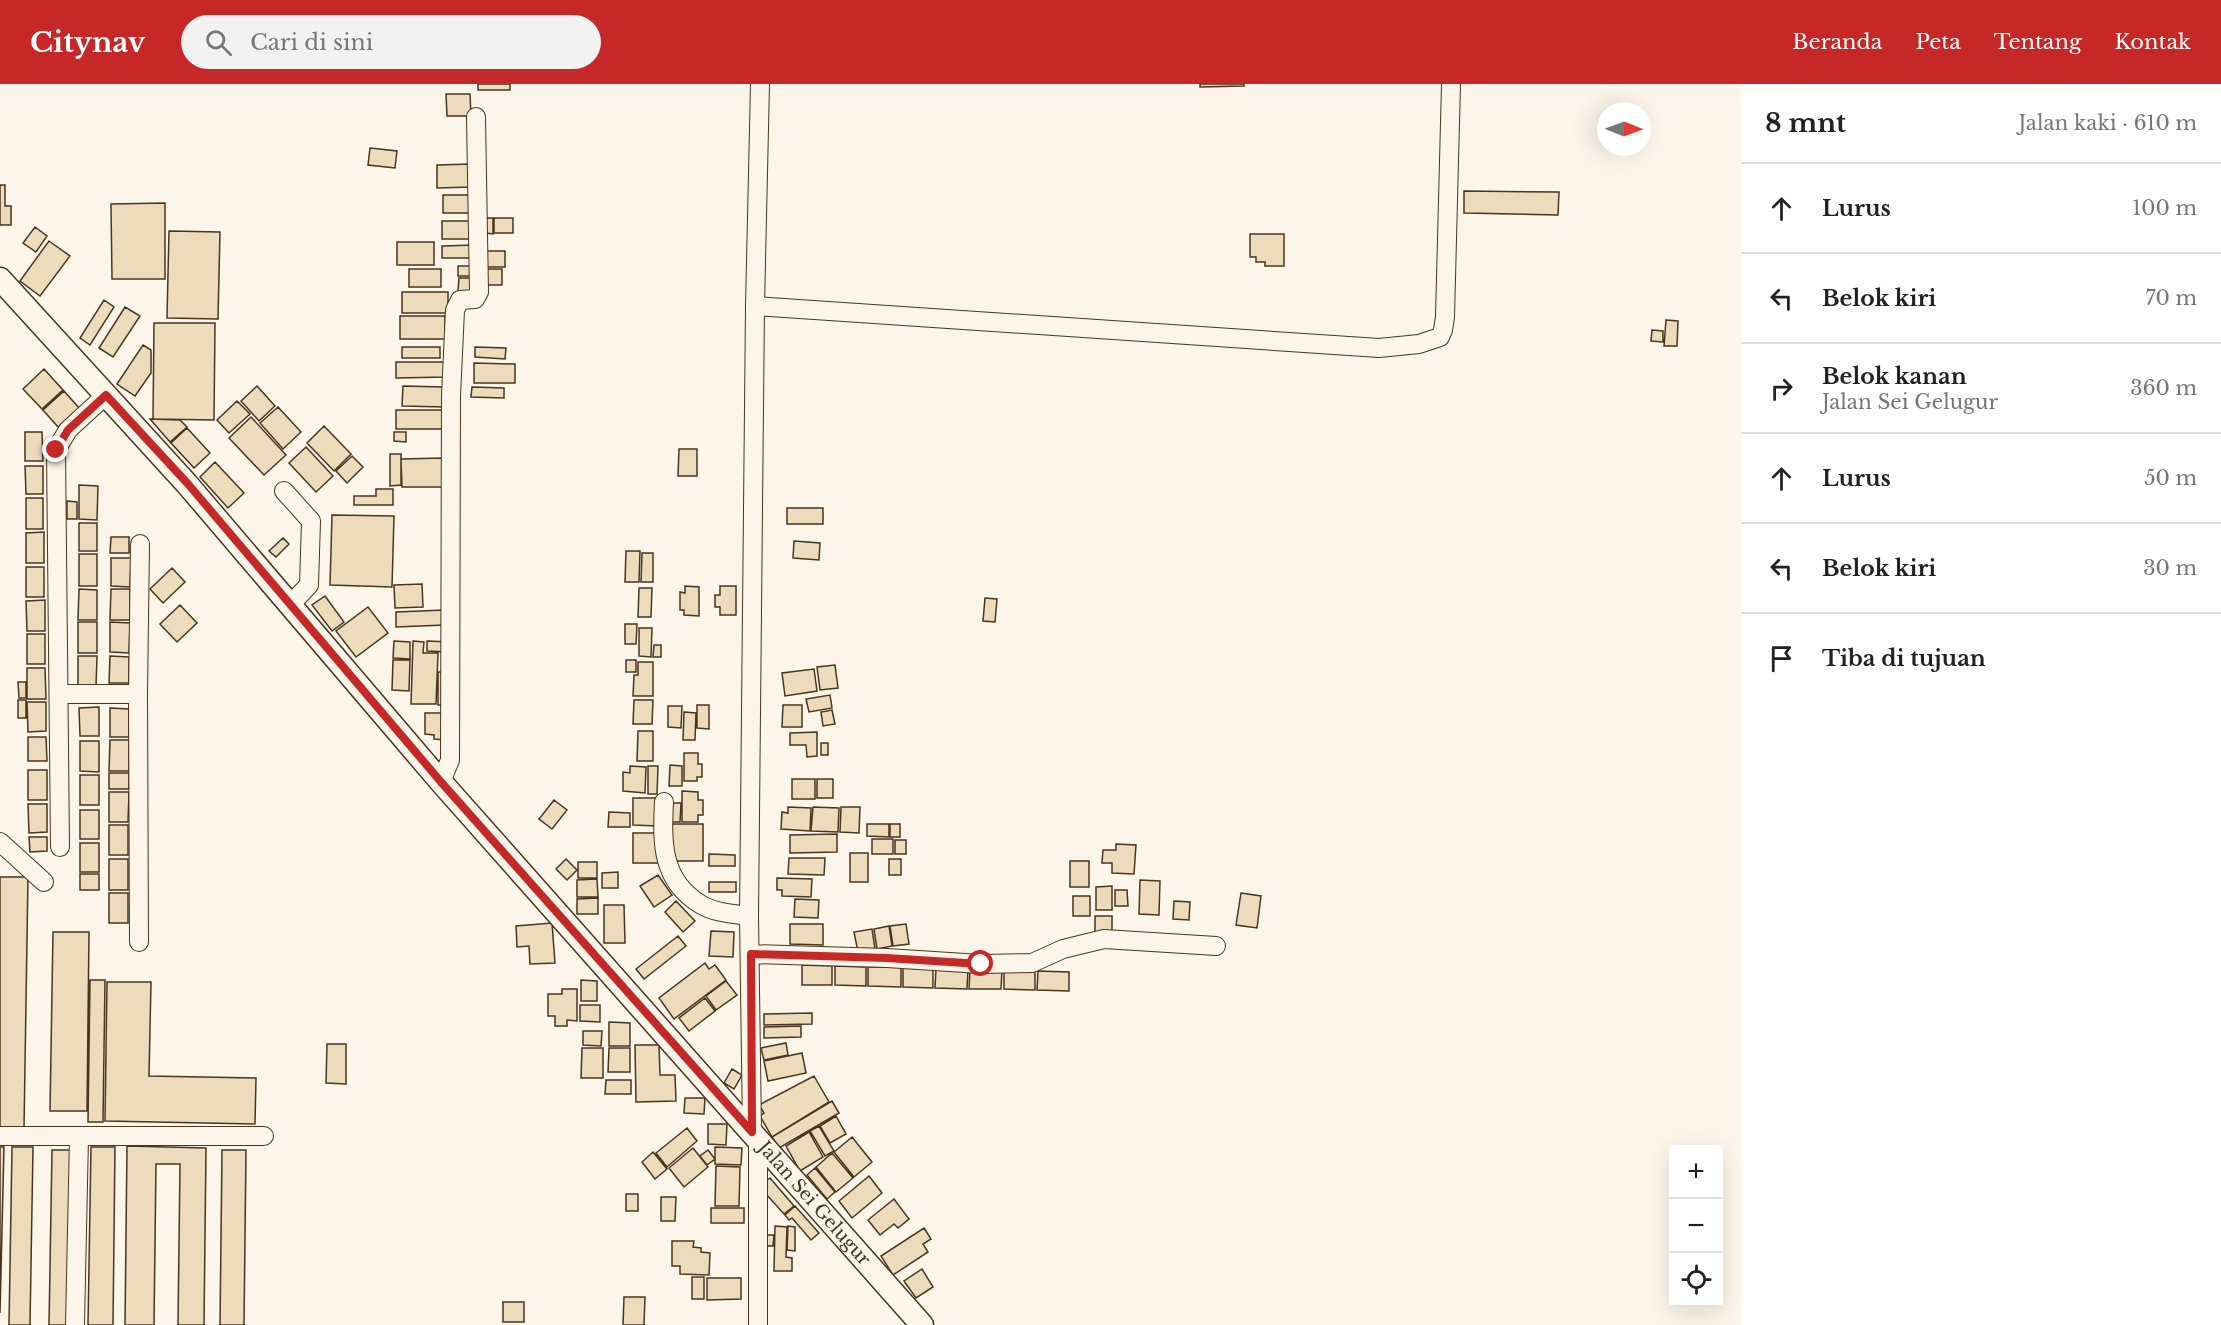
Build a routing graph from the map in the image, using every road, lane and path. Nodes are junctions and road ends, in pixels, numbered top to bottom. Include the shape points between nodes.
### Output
1 (760, 84) edge
2 (1451, 84) edge
3 (476, 117) dead end
4 (0, 279) edge
5 (755, 306) junction
6 (106, 395) junction
7 (284, 491) dead end
8 (140, 544) dead end
9 (290, 605) junction
10 (59, 694) junction
11 (138, 694) junction
12 (441, 782) junction
13 (664, 802) dead end
14 (0, 842) edge
15 (60, 847) dead end
16 (44, 882) dead end
17 (749, 916) junction
18 (139, 942) dead end
19 (1216, 946) dead end
20 (751, 954) junction
21 (0, 1136) edge
22 (264, 1136) dead end
23 (755, 1136) junction
24 (79, 1137) junction
25 (75, 1325) edge
26 (758, 1325) edge
27 (922, 1325) edge

1 - 5 street
2 - 5 street via 1445,317 1440,338 1379,348
3 - 12 street via 478,292 475,299 459,300 455,310 451,396 450,760
4 - 6 main road, Jalan Sei Gelugur
5 - 17 street
6 - 9 main road, Jalan Sei Gelugur via 188,484
6 - 10 street via 68,430 56,450
7 - 9 street via 311,521 309,585
8 - 11 street
9 - 12 main road, Jalan Sei Gelugur
10 - 11 street
10 - 15 street
11 - 18 street
12 - 23 main road, Jalan Sei Gelugur
13 - 17 street via 662,841 668,867 683,889 700,905
14 - 16 street
17 - 20 street
19 - 20 street via 1104,939 1063,949 1032,963 981,964
20 - 23 street
21 - 24 street
22 - 24 street
23 - 26 street
23 - 27 main road, Jalan Sei Gelugur
24 - 25 street

